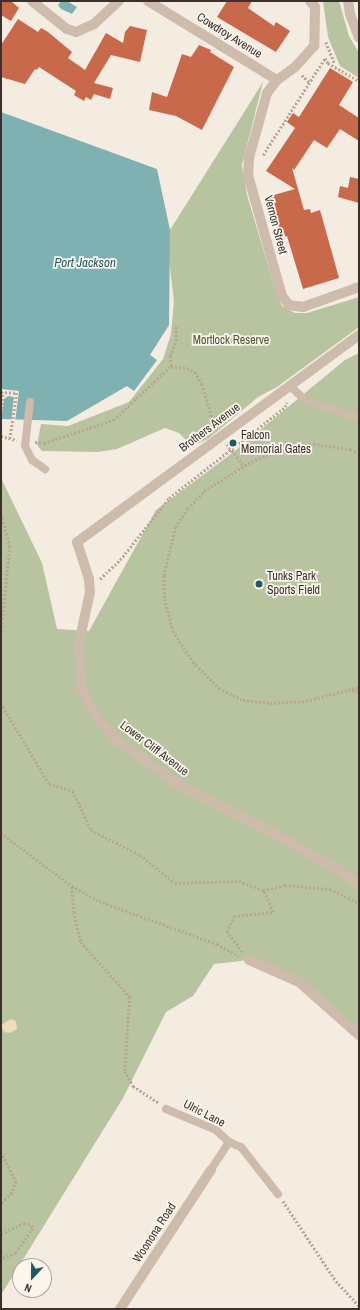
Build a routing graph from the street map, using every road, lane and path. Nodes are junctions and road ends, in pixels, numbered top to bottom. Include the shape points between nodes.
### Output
1 (32, 1) edge
2 (119, 1) edge
3 (148, 1) edge
4 (310, 1) edge
5 (348, 1) edge
6 (316, 35) junction
7 (359, 37) edge
8 (334, 62) dead end
9 (302, 74) dead end
10 (277, 80) junction
11 (309, 82) junction
12 (359, 82) edge
13 (259, 161) dead end
14 (359, 287) edge
15 (176, 326) dead end
16 (359, 335) edge
17 (171, 366) junction
18 (293, 389) junction
19 (2, 392) edge
20 (30, 402) dead end
21 (1, 413) edge
22 (359, 418) edge
23 (217, 432) dead end
24 (1, 436) edge
25 (10, 440) junction
26 (26, 441) junction
27 (231, 450) junction
28 (359, 454) edge
29 (244, 466) junction
30 (45, 469) dead end
31 (1, 514) edge
32 (77, 542) joint
33 (90, 579) junction
34 (1, 635) edge
35 (359, 687) edge
36 (352, 690) junction
37 (359, 692) edge
38 (1, 703) edge
39 (1, 833) edge
40 (72, 886) junction
41 (359, 886) edge
42 (263, 890) junction
43 (359, 903) edge
44 (249, 960) junction
45 (359, 1035) edge
46 (166, 1109) joint
47 (229, 1142) junction
48 (1, 1152) edge
49 (211, 1170) joint
50 (278, 1194) joint
51 (1, 1204) edge
52 (1, 1234) edge
53 (1, 1259) edge
54 (359, 1306) edge
55 (120, 1309) edge

1 - 2 street via 67,29 76,32 94,24
3 - 10 street, Cowdroy Avenue
4 - 6 street via 315,7
5 - 7 street
6 - 8 path via 326,41
6 - 10 street, Vernon Street via 314,46 306,56
9 - 11 path
10 - 14 street, Vernon Street via 268,93 248,158 248,175 282,296 289,305 303,306
11 - 12 path via 325,58 328,63
11 - 13 path
15 - 17 path via 176,341 170,356
16 - 18 street, Brothers Avenue
17 - 23 path via 195,372 202,384 212,423
17 - 26 path via 113,420 44,443
18 - 22 lane via 306,401
18 - 27 path via 285,407
18 - 32 street, Brothers Avenue
19 - 21 path
19 - 25 path via 16,393
20 - 26 lane
24 - 25 path
25 - 26 path
26 - 30 lane via 27,453
27 - 29 path
27 - 33 path via 169,498 120,560 100,579
28 - 29 path via 351,450 315,444 279,450
29 - 36 path via 206,490 188,509 176,527 164,576 165,599 173,631 193,662 219,688 243,700 306,701
31 - 34 path via 10,546
32 - 33 street, Lower Cliff Avenue
33 - 41 street, Lower Cliff Avenue via 90,592 79,643 79,665 81,688 94,714 117,740 179,785 284,839 342,872
35 - 36 path
36 - 37 path
38 - 42 path via 49,784 73,791 91,830 140,855 175,883 239,881
39 - 40 path
40 - 44 path via 99,901 217,944
40 - 46 path via 74,912 81,942 130,997 125,1071 133,1086 152,1096
42 - 43 path via 285,885 330,889
42 - 44 path via 273,912 234,916 227,932
44 - 45 street via 299,982
46 - 47 lane, Ulric Lane via 216,1130
47 - 49 lane, Ulric Lane
47 - 50 lane, Ulric Lane via 241,1147
48 - 51 path via 16,1181 12,1193
49 - 55 street, Woonona Road
50 - 54 path via 336,1281
52 - 53 path via 24,1223 32,1225 33,1228 16,1253

